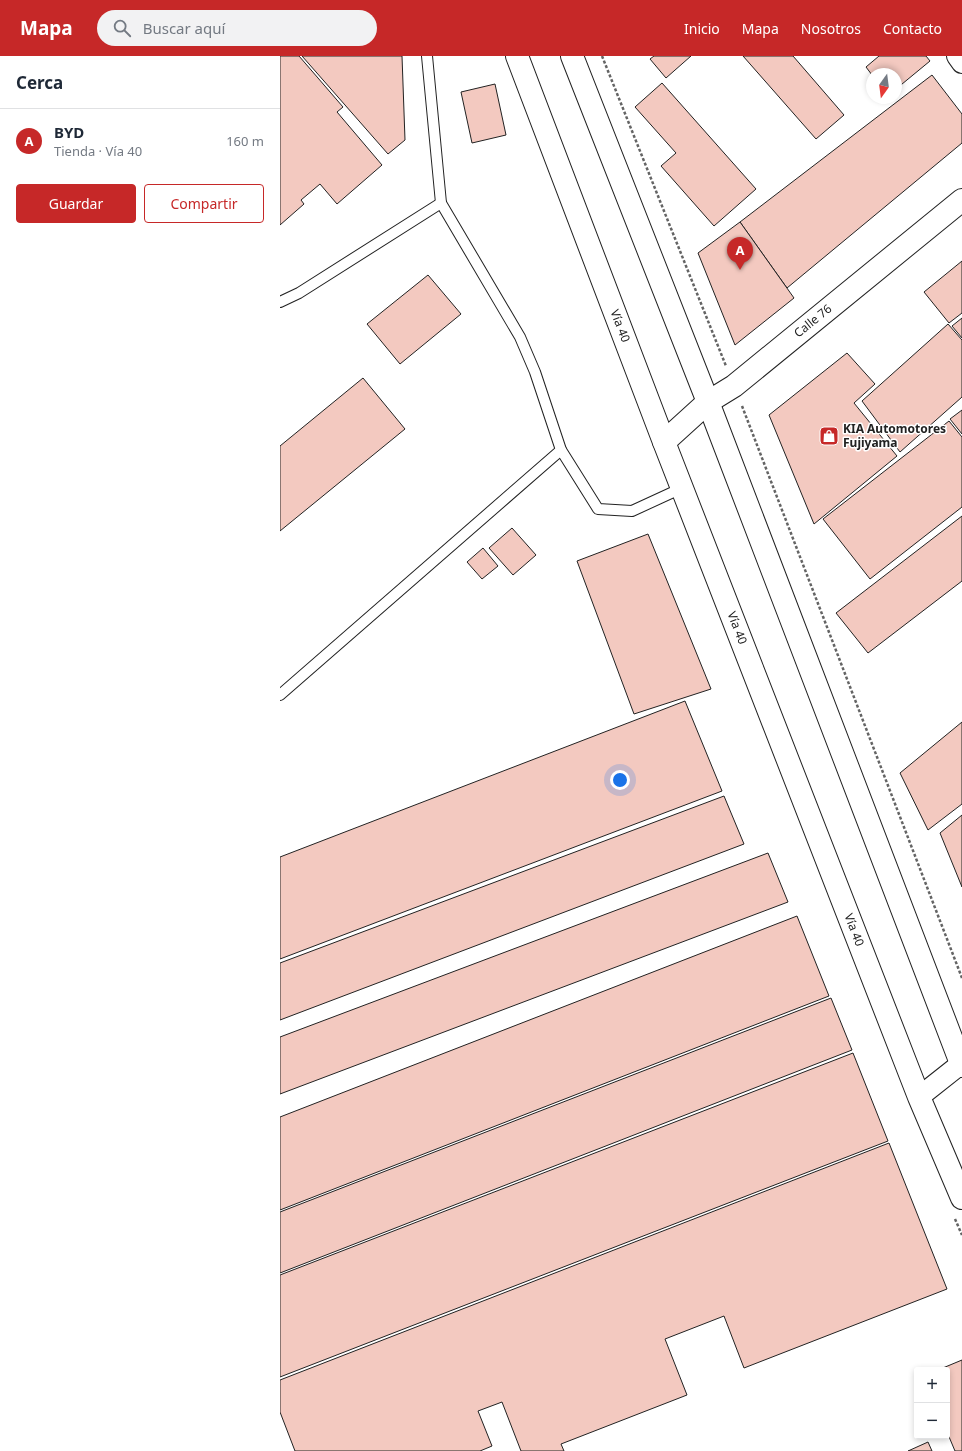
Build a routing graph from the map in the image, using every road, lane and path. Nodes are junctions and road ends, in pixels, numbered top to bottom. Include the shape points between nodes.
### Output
1 (427, 56) edge
2 (518, 56) edge
3 (572, 56) edge
4 (602, 56) edge
5 (956, 56) edge
6 (962, 63) edge
7 (962, 200) edge
8 (441, 203) junction
9 (280, 302) edge
10 (734, 386) junction
11 (708, 402) junction
12 (664, 442) junction
13 (562, 450) junction
14 (682, 488) junction
15 (280, 695) edge
16 (962, 978) edge
17 (962, 1064) edge
18 (919, 1097) junction
19 (962, 1198) edge

1 - 8 lane
2 - 12 main road, Vía 40
3 - 11 main road
4 - 10 path
5 - 6 street
7 - 10 main road, Calle 76
8 - 9 lane via 299,293
8 - 13 lane via 520,337
10 - 11 main road, Calle 76
10 - 16 path
11 - 12 main road, Calle 76
11 - 17 main road
12 - 14 main road, Vía 40
13 - 14 lane via 598,510 632,511
13 - 15 lane
14 - 18 main road, Vía 40
17 - 18 street
18 - 19 main road, Vía 40

